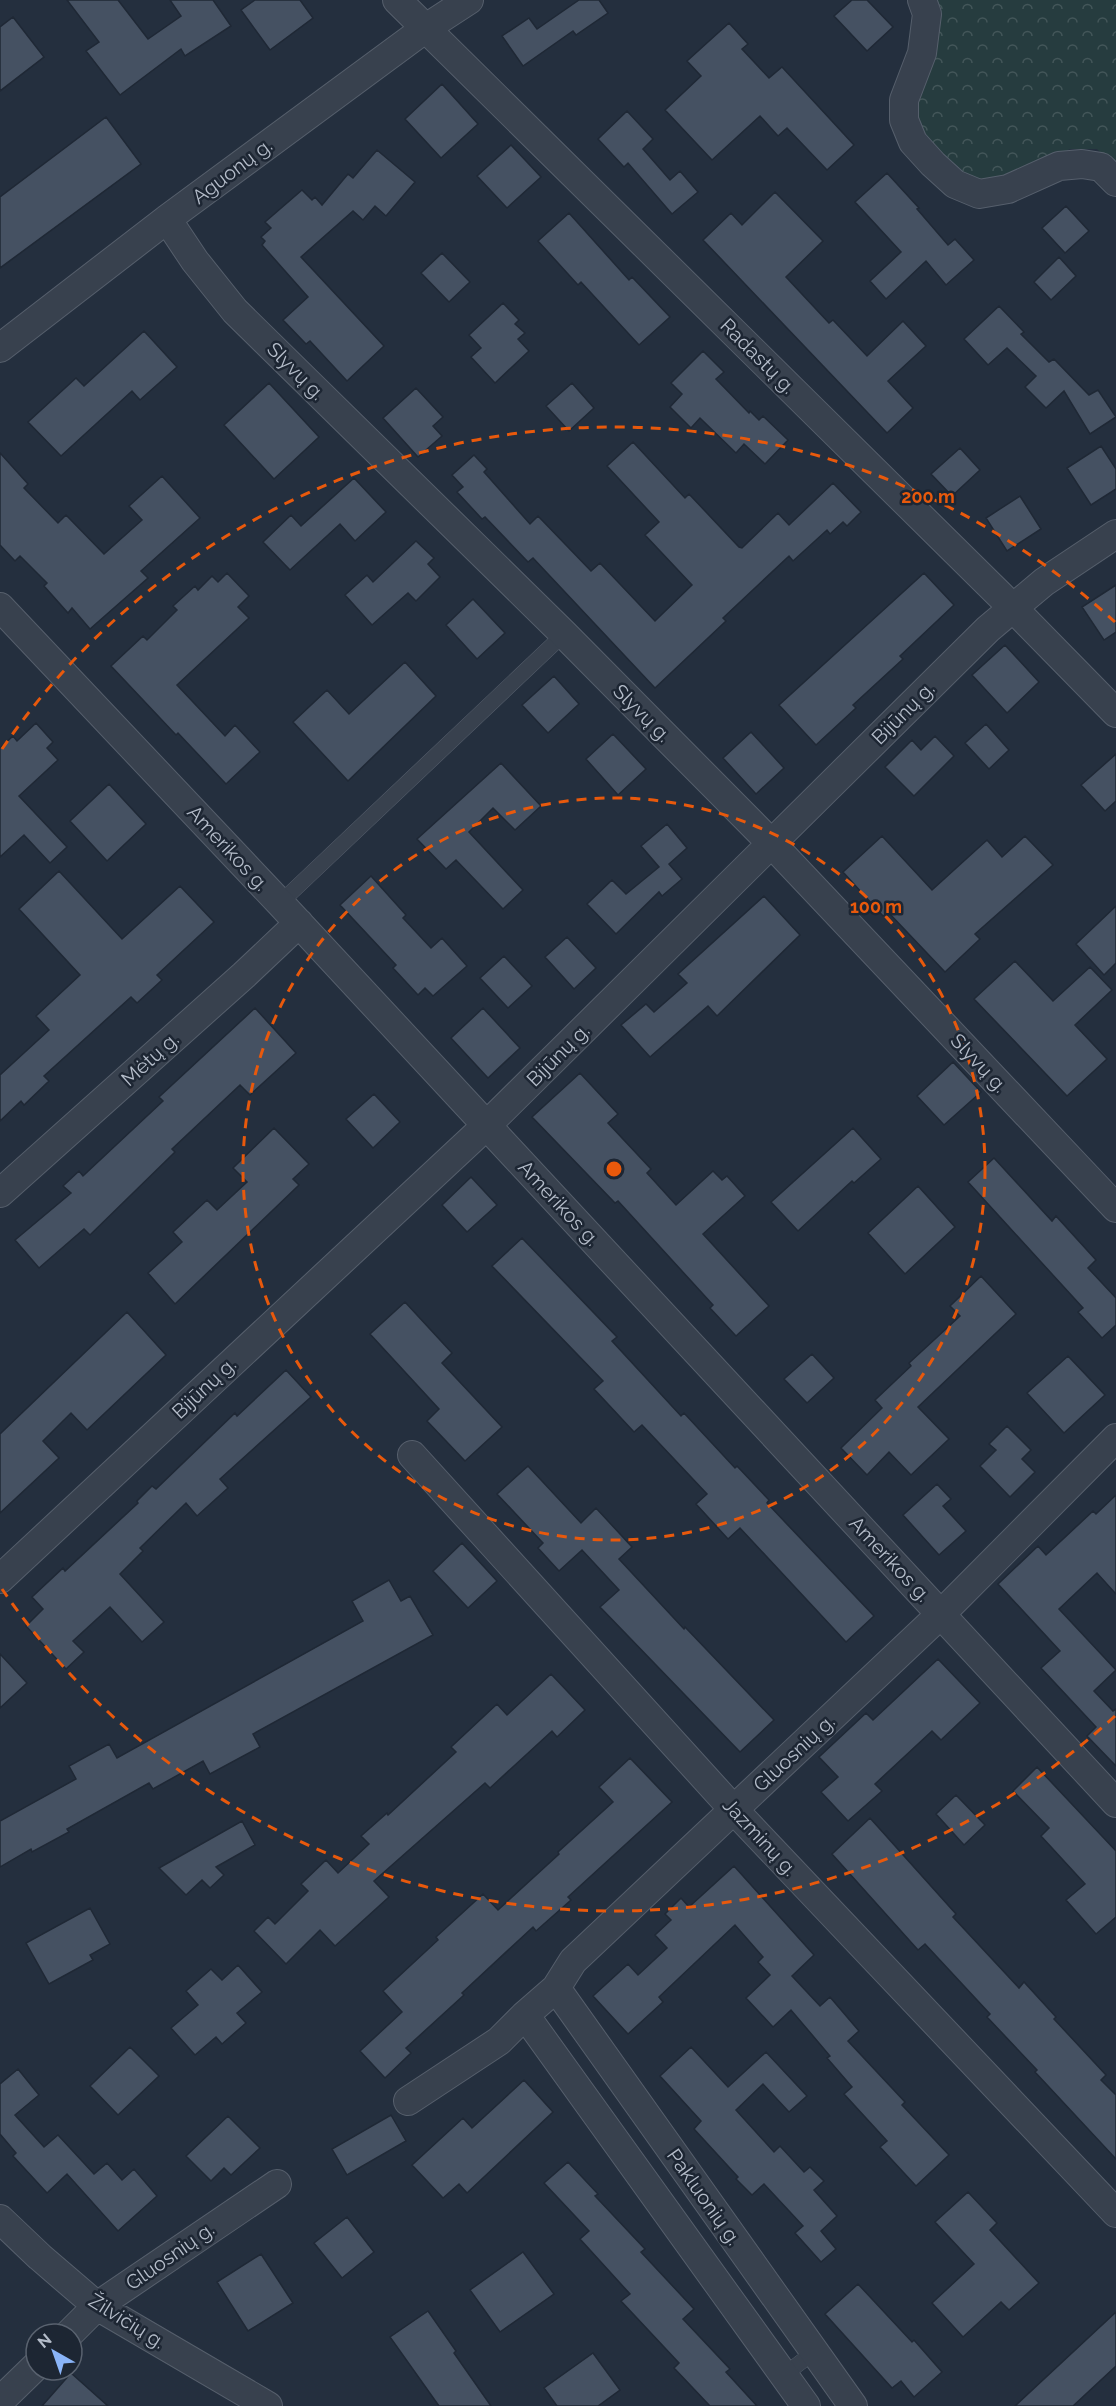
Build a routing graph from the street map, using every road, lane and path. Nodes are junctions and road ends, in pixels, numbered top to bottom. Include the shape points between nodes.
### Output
1 (398, 0) edge
2 (469, 0) edge
3 (922, 0) edge
4 (426, 28) junction
5 (1116, 182) edge
6 (167, 219) junction
7 (0, 348) edge
8 (1116, 534) edge
9 (0, 607) edge
10 (1013, 608) junction
11 (564, 634) junction
12 (1116, 713) edge
13 (772, 844) junction
14 (290, 913) junction
15 (487, 1125) junction
16 (0, 1193) edge
17 (1116, 1208) edge
18 (1116, 1438) edge
19 (412, 1455) dead end
20 (0, 1579) edge
21 (941, 1614) junction
22 (1116, 1803) edge
23 (734, 1810) junction
24 (556, 1988) junction
25 (525, 2015) junction
26 (408, 2101) dead end
27 (277, 2184) dead end
28 (1116, 2213) edge
29 (0, 2219) edge
30 (98, 2306) junction
31 (81, 2322) edge
32 (814, 2352) junction
33 (784, 2375) junction
34 (24, 2378) edge
35 (0, 2401) edge
36 (267, 2406) edge
37 (806, 2406) edge
38 (853, 2406) edge

1 - 4 street, Radastų g.
2 - 4 street, Aguonų g.
3 - 5 street via 927,14 922,53 903,100 904,120 913,142 933,164 955,184 979,194 1008,189 1059,166 1070,165 1101,167
4 - 6 street, Aguonų g.
4 - 10 street, Radastų g.
6 - 7 street, Aguonų g.
6 - 11 street, Slyvų g. via 235,310
8 - 10 street, Bijūnų g. via 1044,582
9 - 14 street, Amerikos g.
10 - 12 street, Radastų g.
10 - 13 street, Bijūnų g.
11 - 13 street, Slyvų g.
11 - 14 lane
13 - 15 street, Bijūnų g.
13 - 17 street, Slyvų g.
14 - 15 street, Amerikos g.
14 - 16 street, Mėtų g. via 244,975
15 - 20 street, Bijūnų g.
15 - 21 street, Amerikos g.
18 - 21 street, Gluosnių g.
19 - 23 street, Jazminų g.
21 - 22 street, Amerikos g.
21 - 23 street, Gluosnių g.
23 - 24 street, Gluosnių g. via 573,1961
23 - 28 street, Jazminų g.
24 - 25 street, Gluosnių g.
24 - 32 street, Pakluonių g.
25 - 26 street, Gluosnių g. via 499,2041
25 - 33 street, Pakluonių g.
27 - 30 street, Gluosnių g.
29 - 30 street, Žilvičių g.
30 - 31 street, Gluosnių g.
30 - 36 street, Žilvičių g.
32 - 33 lane
32 - 38 street, Pakluonių g.
33 - 37 street, Pakluonių g.
34 - 35 street

